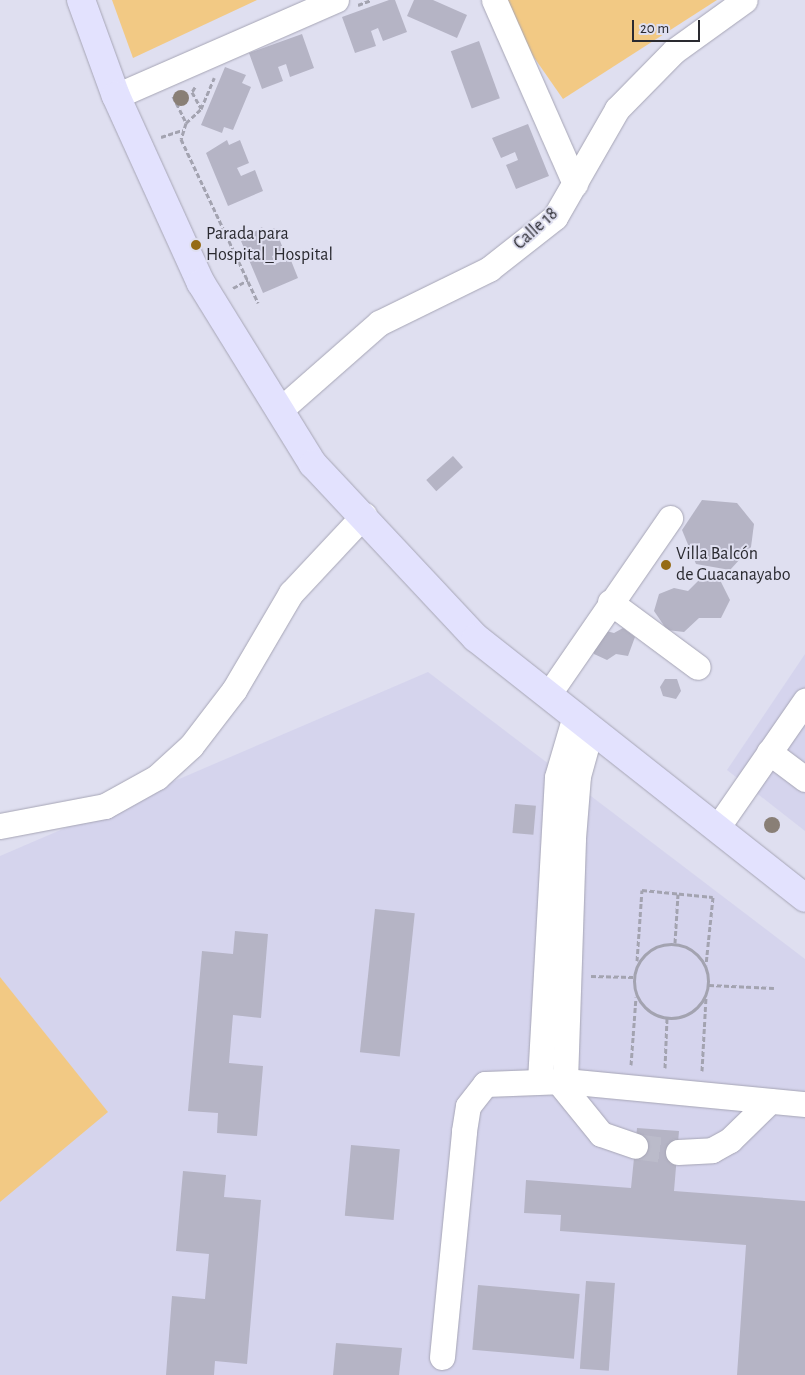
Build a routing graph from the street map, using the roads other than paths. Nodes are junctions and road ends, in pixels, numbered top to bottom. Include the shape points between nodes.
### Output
1 (81, 0) edge
2 (336, 0) edge
3 (494, 0) edge
4 (746, 0) edge
5 (116, 96) junction
6 (575, 184) junction
7 (280, 410) junction
8 (364, 515) junction
9 (670, 518) dead end
10 (610, 602) junction
11 (698, 667) dead end
12 (548, 695) junction
13 (805, 701) edge
14 (583, 723) junction
15 (769, 752) junction
16 (805, 778) edge
17 (0, 826) edge
18 (717, 828) junction
19 (805, 898) edge
20 (554, 1081) junction
21 (770, 1101) junction
22 (805, 1104) edge
23 (635, 1146) tunnel mouth
24 (678, 1152) tunnel mouth
25 (442, 1357) dead end

1 - 5 main road
2 - 5 street
3 - 6 street
4 - 6 street, Calle 18 via 674,51 617,109
5 - 7 main road via 201,283
6 - 7 street, Calle 18 via 555,217 489,269 379,323
7 - 8 main road via 314,464
8 - 12 main road via 476,638
8 - 17 street via 291,593 234,690 191,746 157,777 105,806
9 - 10 street
10 - 11 street
10 - 12 street
12 - 14 main road
13 - 15 street
14 - 18 main road
14 - 20 street via 568,976
14 - 20 street via 557,778
15 - 16 street
15 - 18 street
18 - 19 main road
20 - 21 street
20 - 23 street via 601,1134
20 - 25 street via 485,1084 468,1106
21 - 22 street
21 - 24 street via 730,1140 712,1150

